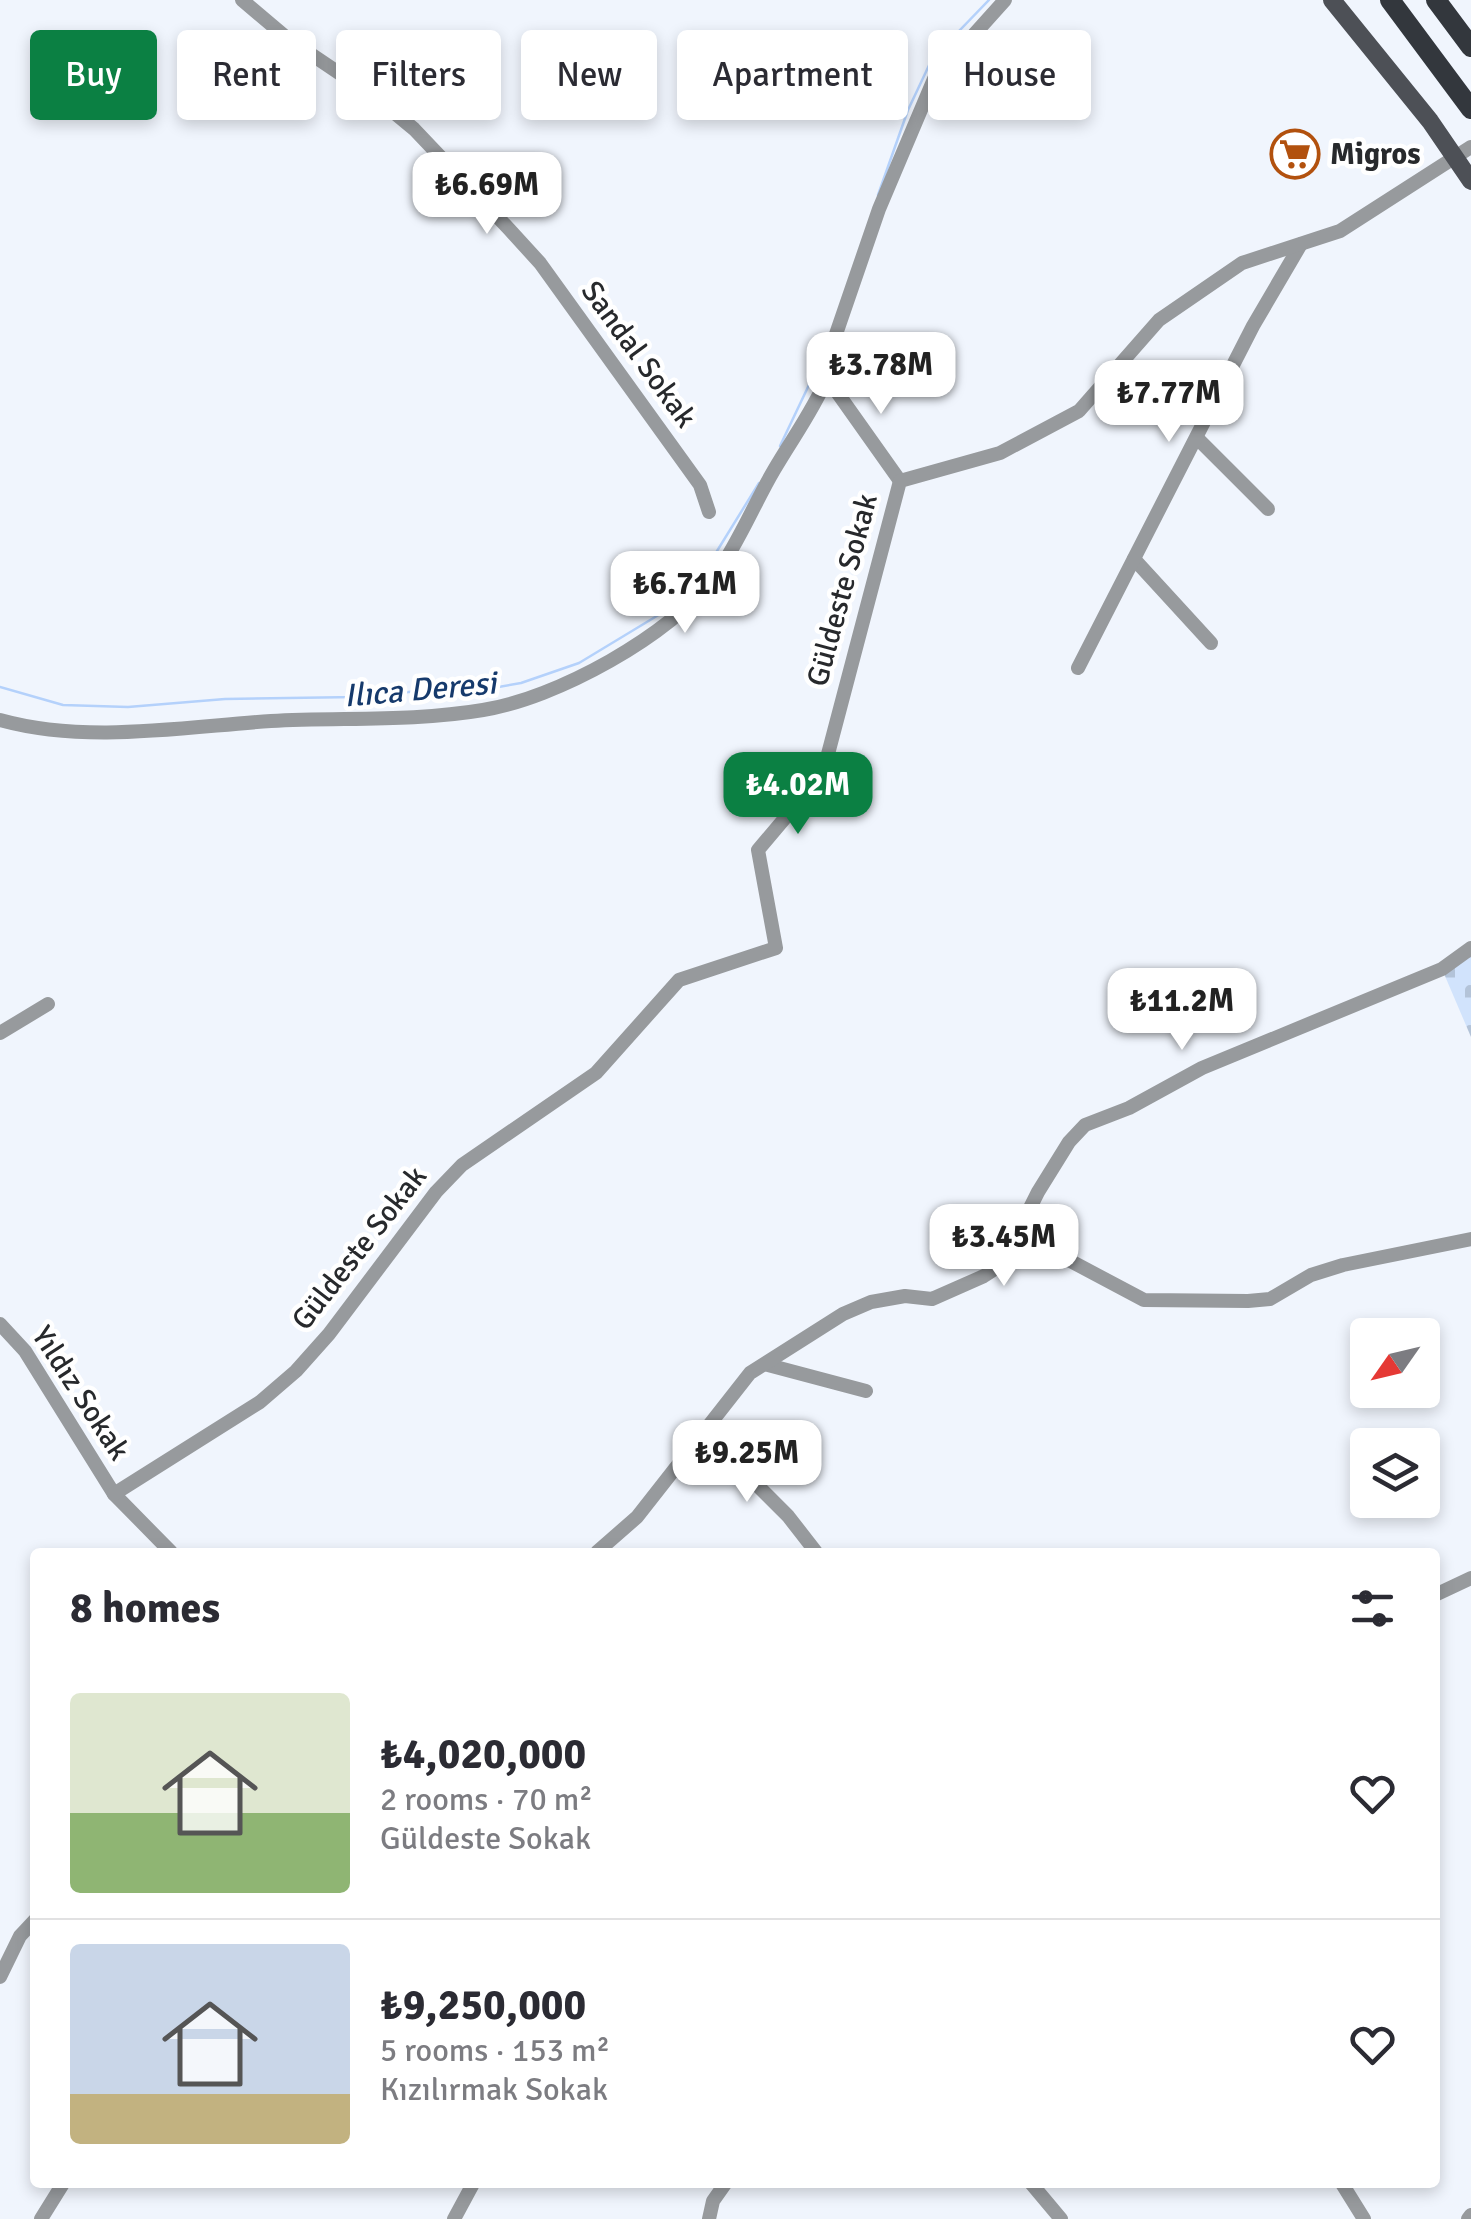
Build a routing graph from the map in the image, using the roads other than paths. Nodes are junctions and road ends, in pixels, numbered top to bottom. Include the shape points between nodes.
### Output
1 (242, 0) edge
2 (1005, 0) edge
3 (1332, 0) edge
4 (1390, 0) edge
5 (1436, 0) edge
6 (1471, 46) edge
7 (1467, 103) edge
8 (1464, 153) edge
9 (1471, 180) edge
10 (1301, 244) junction
11 (827, 378) junction
12 (1196, 438) junction
13 (900, 481) junction
14 (1268, 509) dead end
15 (709, 512) dead end
16 (1134, 559) junction
17 (1211, 643) dead end
18 (1078, 668) dead end
19 (0, 720) edge
20 (1471, 948) edge
21 (48, 1004) dead end
22 (0, 1033) edge
23 (1471, 1239) edge
24 (1030, 1246) junction
25 (0, 1324) edge
26 (768, 1364) junction
27 (866, 1392) dead end
28 (704, 1433) junction
29 (114, 1494) junction
30 (166, 1548) edge
31 (602, 1548) edge
32 (813, 1548) edge
33 (1471, 1578) edge
34 (1440, 1593) edge
35 (30, 1925) edge
36 (0, 1977) edge
37 (60, 2188) edge
38 (471, 2188) edge
39 (722, 2188) edge
40 (1035, 2188) edge
41 (1345, 2188) edge
42 (41, 2219) edge
43 (454, 2219) edge
44 (710, 2219) edge
45 (1062, 2219) edge
46 (1364, 2219) edge

1 - 15 street, Sandal Sokak via 414,129 509,229 700,485
2 - 11 street via 934,78 878,209 824,368
3 - 8 main road
4 - 7 highway
5 - 6 highway
8 - 9 main road
8 - 10 street, Güldeste Sokak via 1340,232
10 - 12 street
10 - 13 street, Güldeste Sokak via 1242,263 1159,320 1079,411 1000,454
11 - 13 street
11 - 19 street via 715,576 682,611 628,649 545,692 486,710 403,720 70,732
12 - 14 street
12 - 16 street
13 - 29 street, Güldeste Sokak via 823,773 758,850 776,948 679,980 596,1073 462,1164 296,1371 260,1402
16 - 17 street
16 - 18 street
20 - 24 street via 1442,970 1202,1068 1085,1126 1026,1216 1024,1240
21 - 22 street
23 - 24 street via 1344,1265 1270,1299 1190,1302 1144,1300 1046,1248
24 - 26 street via 932,1299 885,1297 843,1314
25 - 29 street, Yıldız Sokak via 25,1351
26 - 27 street
26 - 28 street via 750,1373
28 - 31 street via 637,1517
28 - 32 street
29 - 30 street, Yıldız Sokak
33 - 34 street
35 - 36 street
37 - 42 street
38 - 43 street
39 - 44 street
40 - 45 street
41 - 46 street

